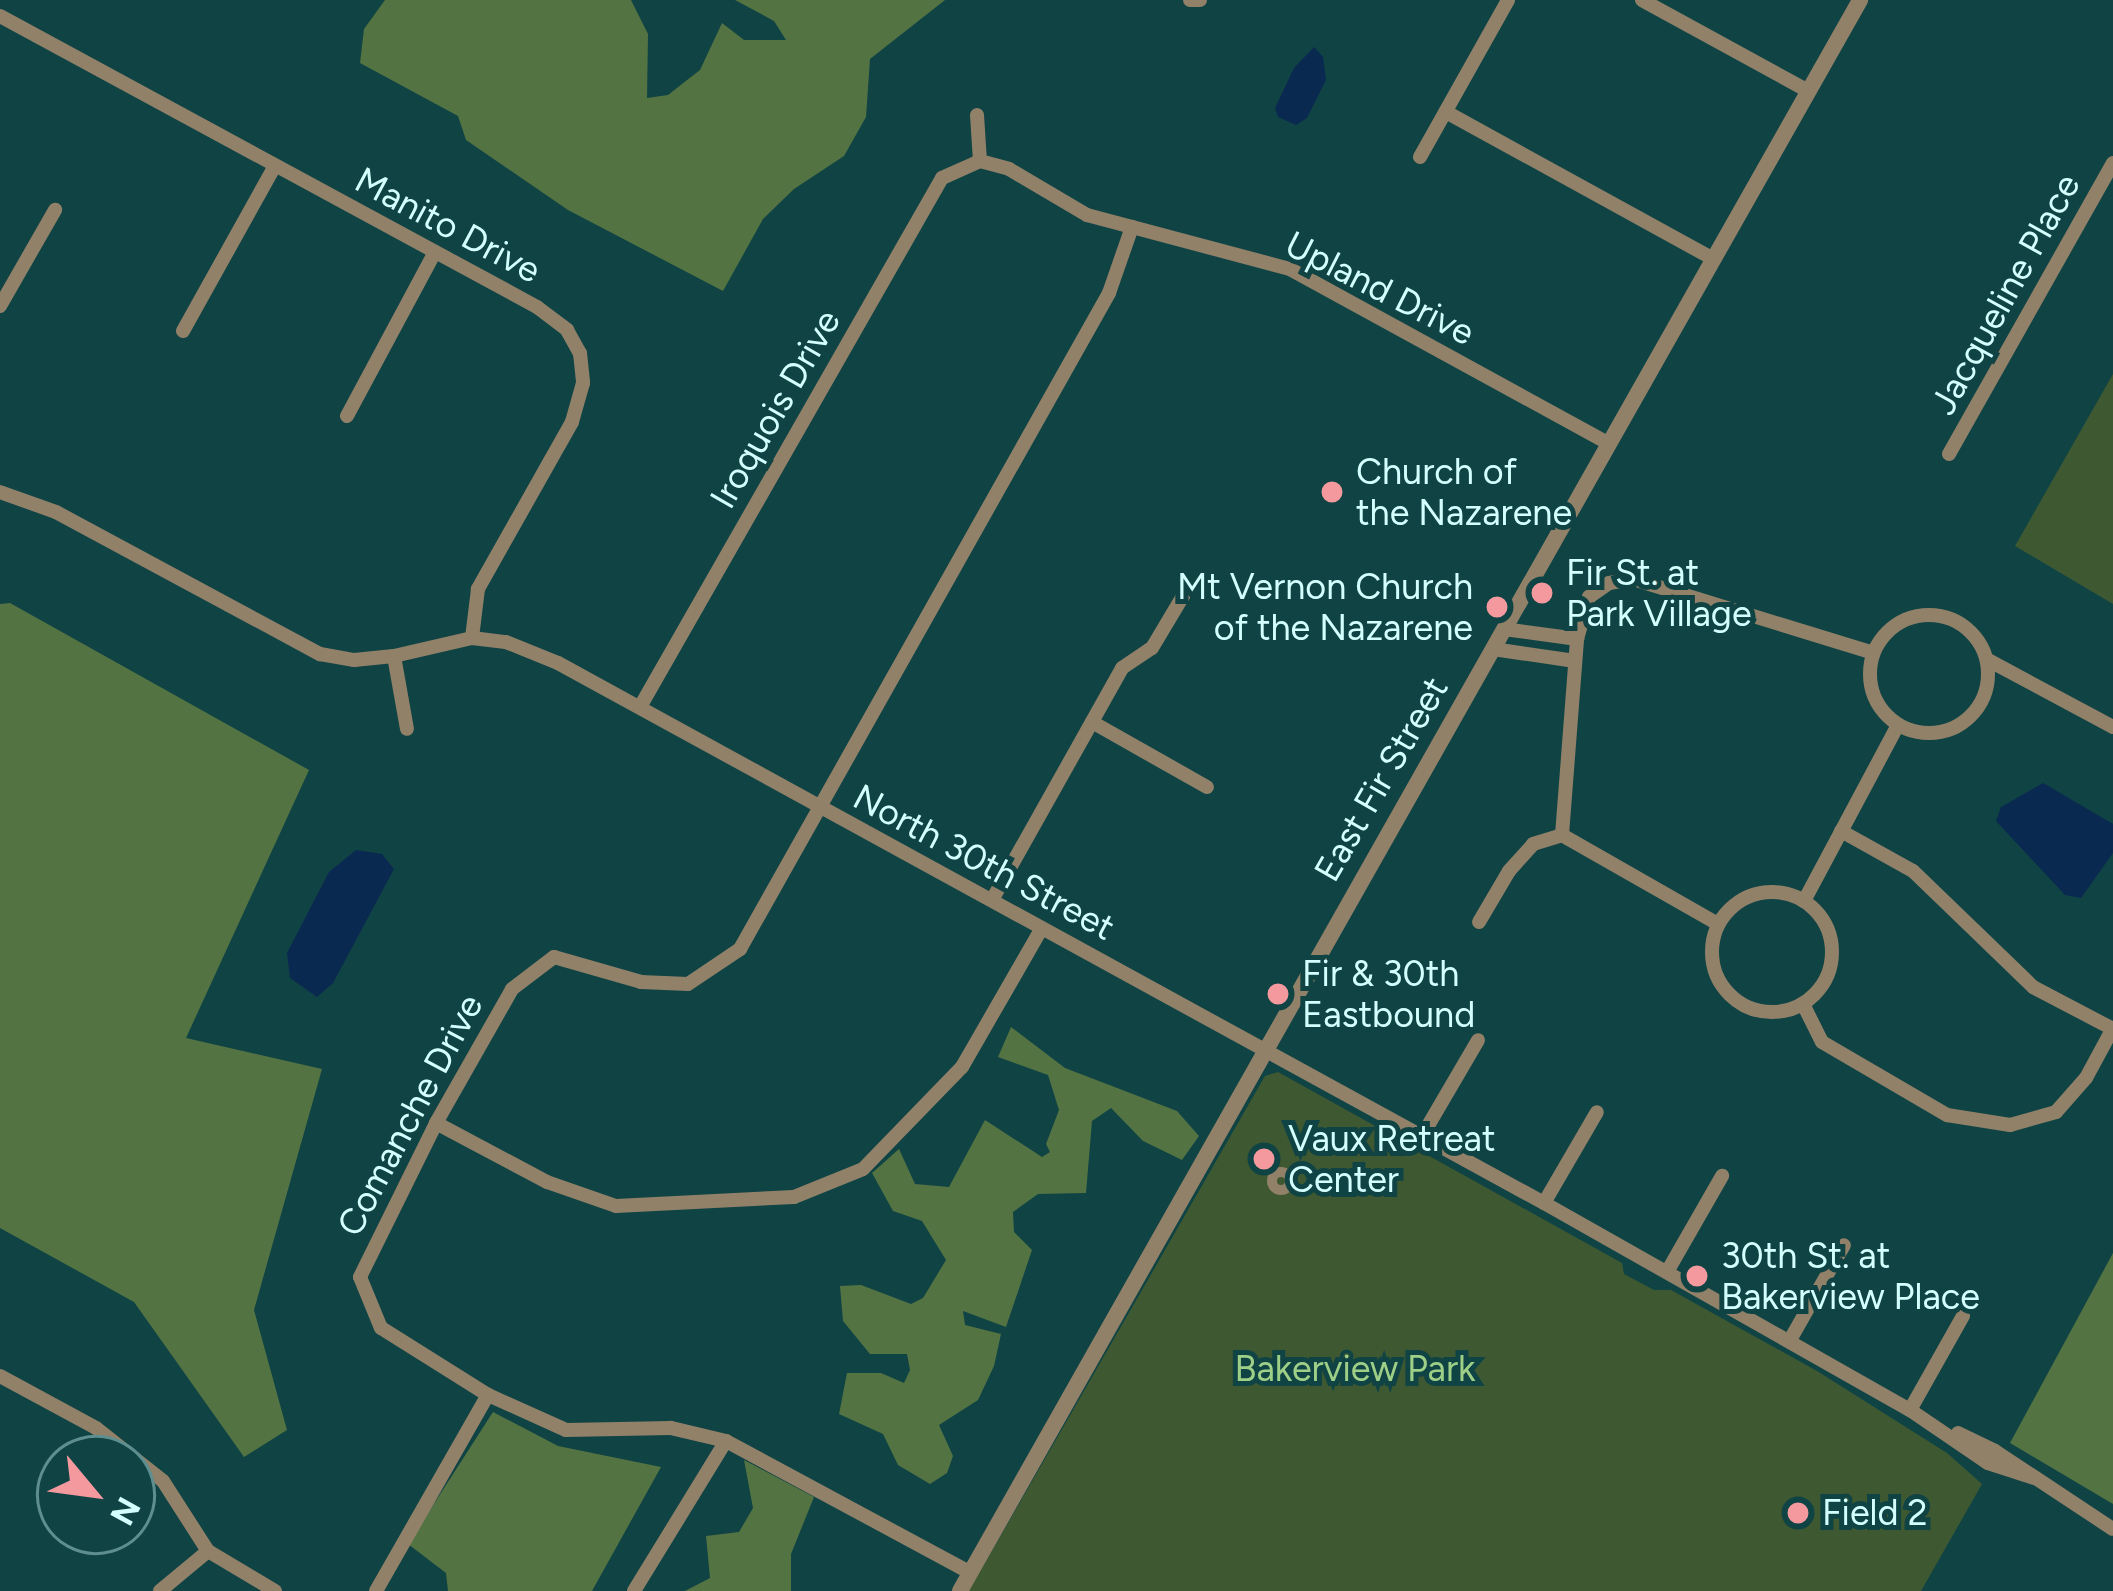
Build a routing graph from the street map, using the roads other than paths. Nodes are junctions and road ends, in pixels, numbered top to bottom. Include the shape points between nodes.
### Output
1 (1190, 0) edge
2 (1201, 0) edge
3 (1508, 0) edge
4 (1642, 0) edge
5 (1861, 0) edge
6 (0, 16) edge
7 (1808, 91) junction
8 (1446, 112) junction
9 (977, 115) dead end
10 (1420, 158) dead end
11 (980, 161) junction
12 (2113, 163) edge
13 (275, 166) junction
14 (55, 211) dead end
15 (1132, 227) junction
16 (435, 252) junction
17 (1713, 259) junction
18 (0, 306) edge
19 (183, 331) dead end
20 (347, 416) dead end
21 (1608, 443) junction
22 (1949, 454) dead end
23 (0, 493) edge
24 (1186, 591) dead end
25 (1504, 629) junction
26 (472, 638) junction
27 (1577, 639) junction
28 (1493, 649) junction
29 (1873, 653) junction
30 (394, 656) junction
31 (1575, 661) junction
32 (1988, 661) junction
33 (640, 707) junction
34 (1092, 722) junction
35 (1898, 725) junction
36 (2113, 727) edge
37 (407, 729) dead end
38 (1208, 787) dead end
39 (819, 807) junction
40 (1841, 831) junction
41 (1562, 835) junction
42 (992, 900) junction
43 (1804, 901) junction
44 (1479, 922) dead end
45 (1718, 924) junction
46 (1042, 928) junction
47 (1803, 1004) junction
48 (2113, 1028) edge
49 (1478, 1040) dead end
50 (1265, 1050) junction
51 (1597, 1112) dead end
52 (436, 1123) junction
53 (1422, 1136) junction
54 (1722, 1176) dead end
55 (1544, 1203) junction
56 (1844, 1246) dead end
57 (1667, 1272) junction
58 (1963, 1316) dead end
59 (1790, 1340) junction
60 (0, 1376) edge
61 (488, 1395) junction
62 (1910, 1410) junction
63 (726, 1441) junction
64 (2113, 1529) edge
65 (208, 1551) junction
66 (970, 1573) junction
67 (160, 1591) edge
68 (275, 1591) edge
69 (376, 1591) edge
70 (634, 1591) edge
71 (960, 1591) edge

1 - 2 street
3 - 8 street
4 - 7 street
5 - 7 street, East Fir Street
6 - 13 street, Manito Drive
7 - 17 street, East Fir Street
8 - 10 street
8 - 17 street
9 - 11 street
11 - 15 street, Upland Drive
11 - 33 street, Iroquois Drive via 942,178
12 - 22 street, Jacqueline Place
13 - 16 street, Manito Drive
13 - 19 street
14 - 18 street
15 - 21 street, Upland Drive via 1290,269
15 - 39 street, Comanche Drive via 1109,293
16 - 20 street
16 - 26 street, Manito Drive via 567,330 583,383 572,422 478,589
17 - 21 street, East Fir Street
21 - 25 street, East Fir Street
23 - 30 street, North 30th Street via 56,512 320,654
24 - 34 street via 1152,648 1122,668
25 - 27 street
25 - 28 street, East Fir Street
26 - 30 street, North 30th Street
26 - 33 street, North 30th Street via 532,651
27 - 29 street via 1589,597 1633,579
27 - 31 street
28 - 31 street
28 - 50 street, East Fir Street
29 - 32 street via 1908,617 1934,613 1968,629
29 - 35 street via 1869,680 1878,706
30 - 37 street
31 - 41 street
32 - 35 street via 1989,684 1964,723 1920,733
32 - 36 street
33 - 39 street, North 30th Street
34 - 38 street
34 - 42 street
35 - 40 street
39 - 42 street, North 30th Street
39 - 52 street, Comanche Drive via 740,949 688,984 640,982 554,957 512,989
40 - 43 street
40 - 48 street via 1913,871 2032,987
41 - 44 street via 1533,844
41 - 45 street
42 - 46 street, North 30th Street
43 - 45 street via 1756,894
43 - 47 street via 1820,914 1832,952 1819,991
45 - 47 street via 1712,962 1730,996 1766,1012
46 - 50 street, North 30th Street
46 - 52 street via 962,1067 863,1169 794,1197 616,1206 547,1182
47 - 48 street via 1822,1042 1947,1115 2010,1124 2056,1112
49 - 53 street
50 - 53 street, North 30th Street
50 - 66 street, East Fir Street
51 - 55 street
52 - 61 street, Comanche Drive via 369,1252 362,1294 381,1328
53 - 55 street, North 30th Street
54 - 57 street
55 - 57 street, North 30th Street
56 - 59 street
57 - 59 street, North 30th Street
58 - 62 street
59 - 62 street, North 30th Street
60 - 65 street via 96,1428 163,1481
61 - 63 street, Comanche Drive via 566,1430 671,1428
61 - 69 street
62 - 64 street, North 30th Street via 1995,1451
63 - 66 street, Comanche Drive
63 - 70 street
65 - 67 street
65 - 68 street
66 - 71 street, East Fir Street

